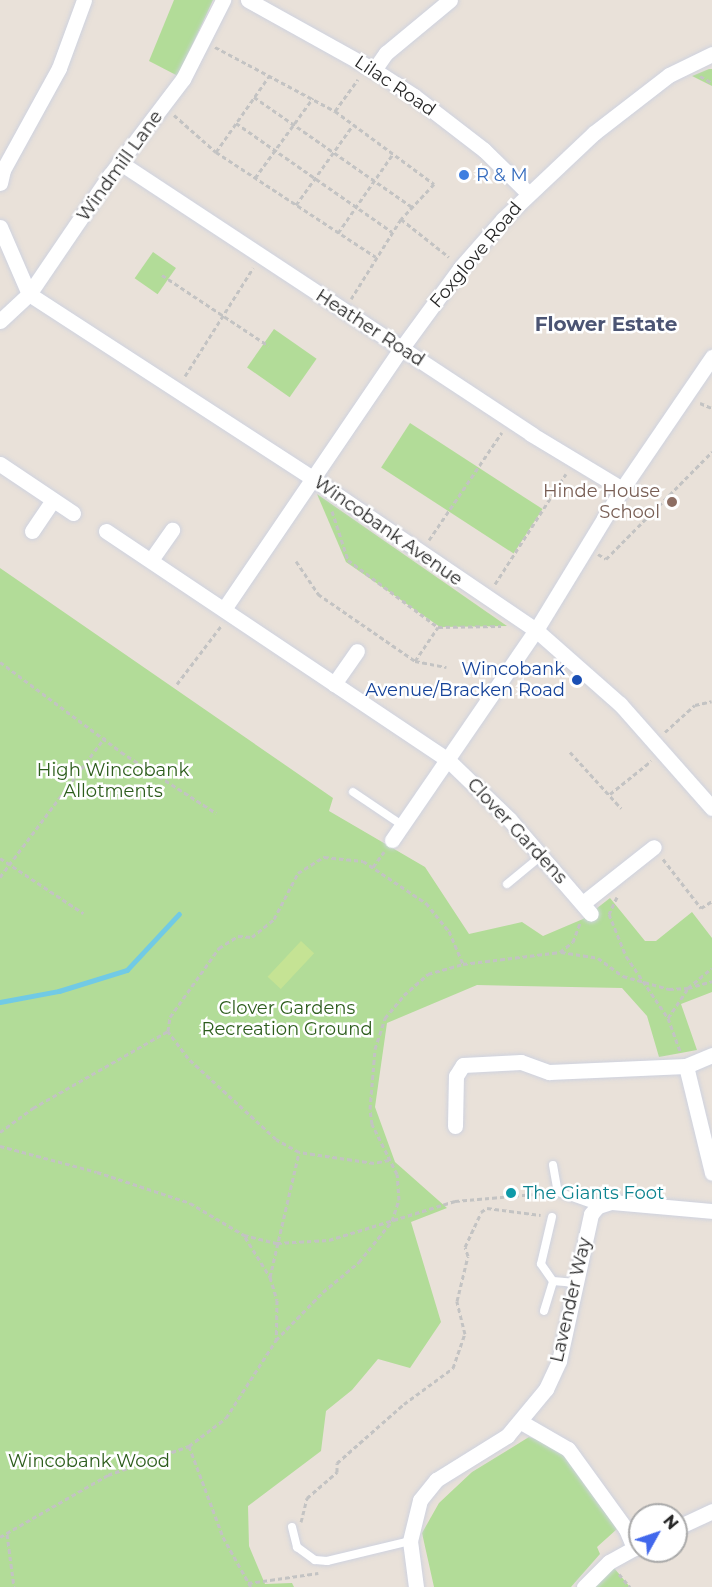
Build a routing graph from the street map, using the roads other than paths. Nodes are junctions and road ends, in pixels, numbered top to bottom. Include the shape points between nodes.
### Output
1 (84, 0) edge
2 (223, 0) edge
3 (248, 0) edge
4 (450, 0) edge
5 (712, 54) edge
6 (371, 68) junction
7 (119, 162) junction
8 (0, 183) edge
9 (528, 193) junction
10 (0, 227) edge
11 (29, 294) junction
12 (0, 321) edge
13 (401, 349) junction
14 (712, 357) edge
15 (0, 464) edge
16 (318, 482) junction
17 (622, 489) junction
18 (53, 500) junction
19 (73, 513) dead end
20 (172, 530) dead end
21 (32, 531) dead end
22 (106, 531) dead end
23 (151, 560) junction
24 (227, 611) junction
25 (532, 628) junction
26 (357, 651) dead end
27 (334, 684) junction
28 (448, 760) junction
29 (353, 792) dead end
30 (712, 808) edge
31 (404, 826) junction
32 (392, 840) dead end
33 (654, 847) road end
34 (541, 856) junction
35 (507, 884) dead end
36 (712, 1055) edge
37 (686, 1066) junction
38 (455, 1126) dead end
39 (553, 1165) dead end
40 (712, 1173) edge
41 (598, 1206) junction
42 (712, 1211) edge
43 (552, 1217) road end
44 (553, 1281) junction
45 (576, 1283) junction
46 (544, 1311) dead end
47 (521, 1422) junction
48 (712, 1511) edge
49 (688, 1522) edge
50 (291, 1527) road end
51 (628, 1532) edge
52 (410, 1541) junction
53 (628, 1552) edge
54 (416, 1587) edge
55 (584, 1587) edge

1 - 8 street via 59,68 3,170
2 - 7 street, Windmill Lane via 183,79
3 - 6 street, Lilac Road
4 - 6 street
5 - 9 street, Foxglove Road via 669,75 594,133
6 - 9 street, Lilac Road via 484,150
7 - 11 street, Windmill Lane
7 - 13 street, Heather Road
9 - 13 street, Foxglove Road via 461,267
10 - 11 street
11 - 12 street, Windmill Lane
11 - 16 street, Wincobank Avenue
13 - 16 street, Foxglove Road
13 - 17 street, Heather Road
14 - 17 street
15 - 18 street
16 - 24 street
16 - 25 street, Wincobank Avenue
17 - 25 street
18 - 19 street
18 - 21 street
20 - 23 street
22 - 23 street, Clover Gardens
23 - 24 street, Clover Gardens
24 - 27 street, Clover Gardens
25 - 28 street
25 - 30 street, Wincobank Avenue via 569,656 659,746
26 - 27 street
27 - 28 street, Clover Gardens
28 - 31 street
28 - 34 street, Clover Gardens
29 - 31 lane
31 - 32 street
33 - 34 street, Clover Gardens via 609,883 587,908
34 - 35 lane
36 - 37 street
37 - 38 street via 549,1072 521,1062 464,1065 456,1076
37 - 40 street
39 - 41 lane via 558,1192
41 - 42 street via 632,1203
41 - 45 street, Lavender Way via 591,1214
43 - 44 lane via 541,1264
44 - 45 lane
44 - 46 lane
45 - 47 street, Lavender Way via 559,1361 546,1389
47 - 51 street via 568,1449
47 - 52 street, Lavender Way via 507,1436 436,1480 420,1500
48 - 49 street
50 - 52 lane via 297,1547 315,1560 327,1561
52 - 54 street, Lavender Way
53 - 55 street via 609,1562

